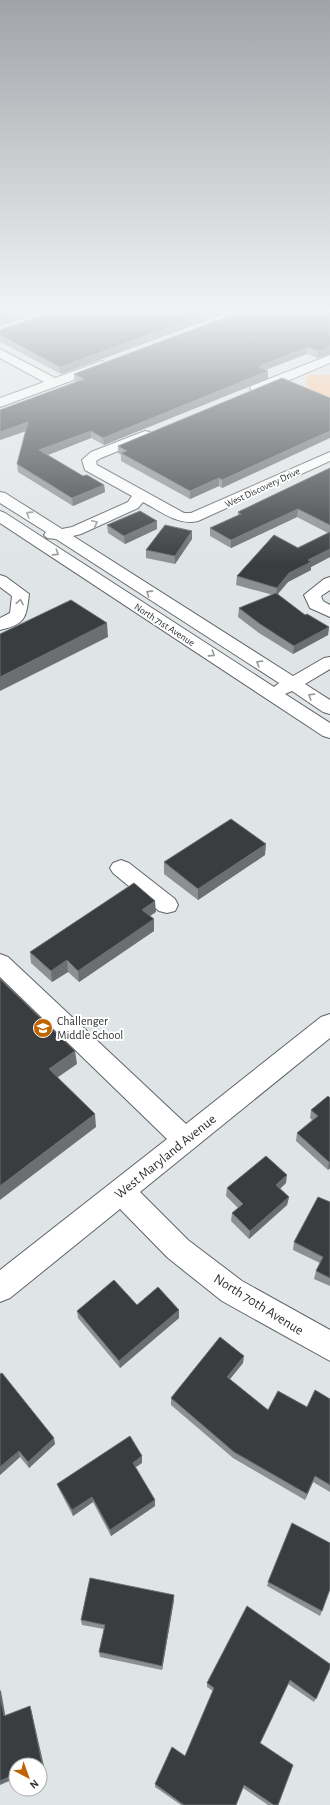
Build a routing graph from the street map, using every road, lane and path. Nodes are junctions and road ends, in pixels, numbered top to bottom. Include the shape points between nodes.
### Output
1 (19, 396) edge
2 (0, 403) edge
3 (154, 431) edge
4 (330, 456) edge
5 (141, 494) junction
6 (0, 496) edge
7 (0, 516) edge
8 (58, 533) junction
9 (38, 541) junction
10 (0, 580) edge
11 (330, 582) edge
12 (330, 612) edge
13 (0, 625) edge
14 (330, 662) edge
15 (292, 684) junction
16 (273, 695) junction
17 (330, 708) edge
18 (330, 732) edge
19 (121, 868) dead end
20 (168, 905) dead end
21 (0, 963) edge
22 (330, 1024) edge
23 (185, 1140) junction
24 (121, 1192) junction
25 (0, 1288) edge
26 (330, 1346) edge

1 - 2 street
3 - 5 street via 89,460 90,467
4 - 5 street, West Discovery Drive via 193,518 181,516
5 - 8 street via 133,505 76,531
8 -> 6 street, North 71st Avenue
7 - 9 street, North 71st Avenue
8 - 9 street
15 -> 8 street, North 71st Avenue
9 -> 16 street, North 71st Avenue
13 -> 10 street via 18,616 21,594
11 - 12 street via 312,595 316,604
14 - 15 street
15 - 16 street
17 -> 15 street, North 71st Avenue
16 - 18 street, North 71st Avenue
19 - 20 street
21 - 23 street
22 - 23 street, West Maryland Avenue
23 - 24 street, West Maryland Avenue
24 - 25 street, West Maryland Avenue
24 - 26 street, North 70th Avenue via 178,1249 232,1290

